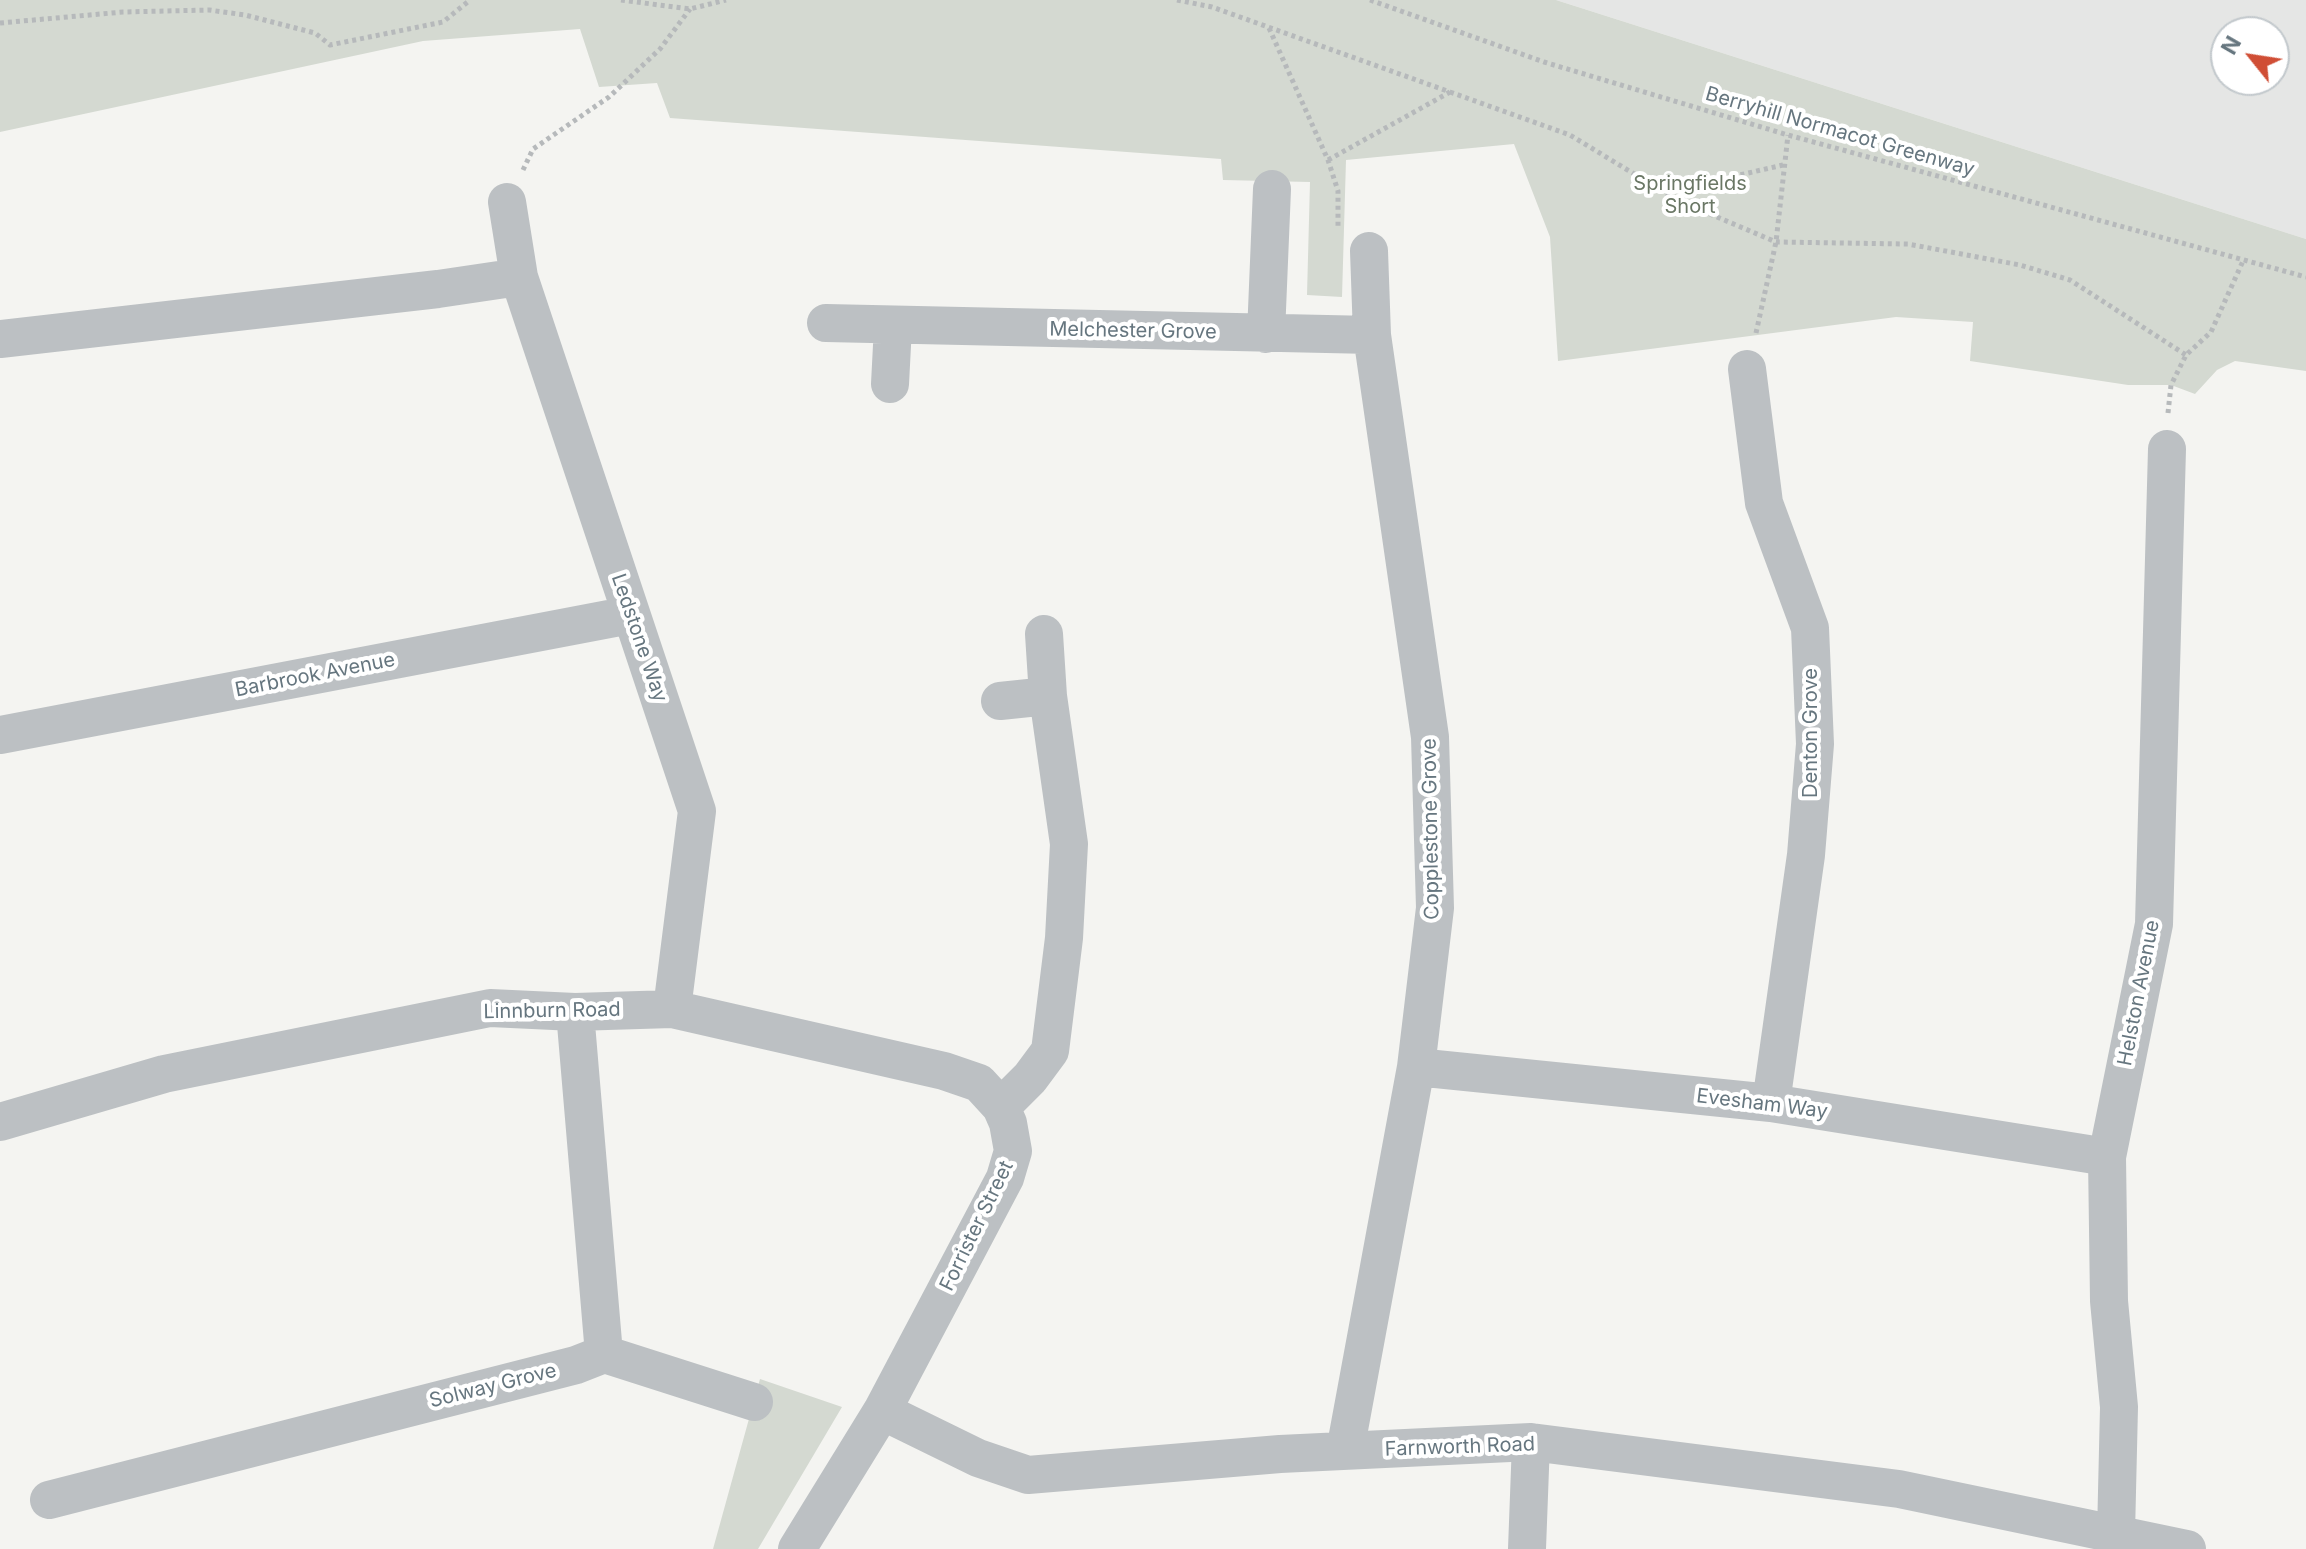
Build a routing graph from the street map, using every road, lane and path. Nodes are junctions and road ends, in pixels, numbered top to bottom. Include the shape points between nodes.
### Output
1 (470, 0) edge
2 (621, 0) edge
3 (726, 0) edge
4 (1177, 0) edge
5 (1208, 0) edge
6 (1370, 0) edge
7 (1212, 7) junction
8 (690, 9) junction
9 (0, 23) edge
10 (1268, 27) junction
11 (1450, 92) junction
12 (1788, 135) junction
13 (1328, 160) junction
14 (1783, 165) junction
15 (1644, 178) junction
16 (1272, 189) dead end
17 (1338, 191) dead end
18 (507, 202) joint
19 (1776, 242) junction
20 (1369, 251) dead end
21 (2243, 261) junction
22 (519, 277) junction
23 (2306, 277) edge
24 (826, 323) dead end
25 (893, 326) junction
26 (1266, 334) junction
27 (1372, 335) junction
28 (0, 339) edge
29 (2186, 355) junction
30 (1747, 369) joint
31 (890, 384) dead end
32 (2167, 449) joint
33 (630, 615) junction
34 (1044, 634) dead end
35 (1048, 696) junction
36 (1000, 701) dead end
37 (0, 735) edge
38 (672, 1009) junction
39 (575, 1012) junction
40 (1416, 1067) junction
41 (1771, 1103) junction
42 (1001, 1107) junction
43 (0, 1122) edge
44 (2107, 1157) junction
45 (604, 1354) junction
46 (754, 1402) dead end
47 (882, 1411) junction
48 (1531, 1442) junction
49 (1345, 1451) junction
50 (49, 1500) dead end
51 (2116, 1534) junction
52 (797, 1549) edge
53 (1527, 1549) edge
54 (2187, 1549) edge

1 - 9 path via 443,22 330,45 315,33 209,10
2 - 8 path
3 - 8 path
4 - 7 path
5 - 7 path
6 - 12 path, Berryhill Normacot Greenway via 1544,62
7 - 10 path
8 - 18 path via 660,49 609,97 533,149
10 - 11 path
10 - 13 path
11 - 13 path
11 - 15 path via 1570,135
12 - 14 path
12 - 21 path, Berryhill Normacot Greenway
13 - 17 path
14 - 15 path via 1722,179
14 - 19 path
15 - 19 path via 1677,200
16 - 26 street
18 - 22 street, Ledstone Way
19 - 29 path via 1908,244 2020,265 2070,280
19 - 30 path
20 - 27 street, Copplestone Grove
21 - 23 path, Berryhill Normacot Greenway
21 - 29 path via 2211,332
22 - 28 street
22 - 33 street, Ledstone Way
24 - 25 street, Melchester Grove
25 - 26 street, Melchester Grove
25 - 31 street
26 - 27 street, Melchester Grove
27 - 40 street, Copplestone Grove via 1430,737 1435,908
29 - 32 path via 2171,385
30 - 41 street, Denton Grove via 1764,503 1810,628 1815,744 1806,855
32 - 44 street, Helston Avenue via 2154,924
33 - 37 street, Barbrook Avenue
33 - 38 street, Ledstone Way via 697,811
34 - 35 street
35 - 36 street
35 - 42 street via 1069,844 1057,1007 1050,1051
38 - 39 street, Linnburn Road
38 - 42 street, Linnburn Road via 944,1071 979,1083
39 - 43 street, Linnburn Road via 490,1008 164,1074
39 - 45 street
40 - 41 street, Evesham Way
40 - 49 street, Copplestone Grove
41 - 44 street, Evesham Way
42 - 47 street, Forrister Street via 1013,1151 1005,1178
44 - 51 street, Helston Avenue via 2109,1301 2119,1407
45 - 46 street
45 - 50 street, Solway Grove
47 - 49 street, Farnworth Road via 978,1458 1028,1475
47 - 52 street, Forrister Street
48 - 49 street, Farnworth Road
48 - 51 street, Farnworth Road via 1899,1489
48 - 53 street
51 - 54 street, Farnworth Road

